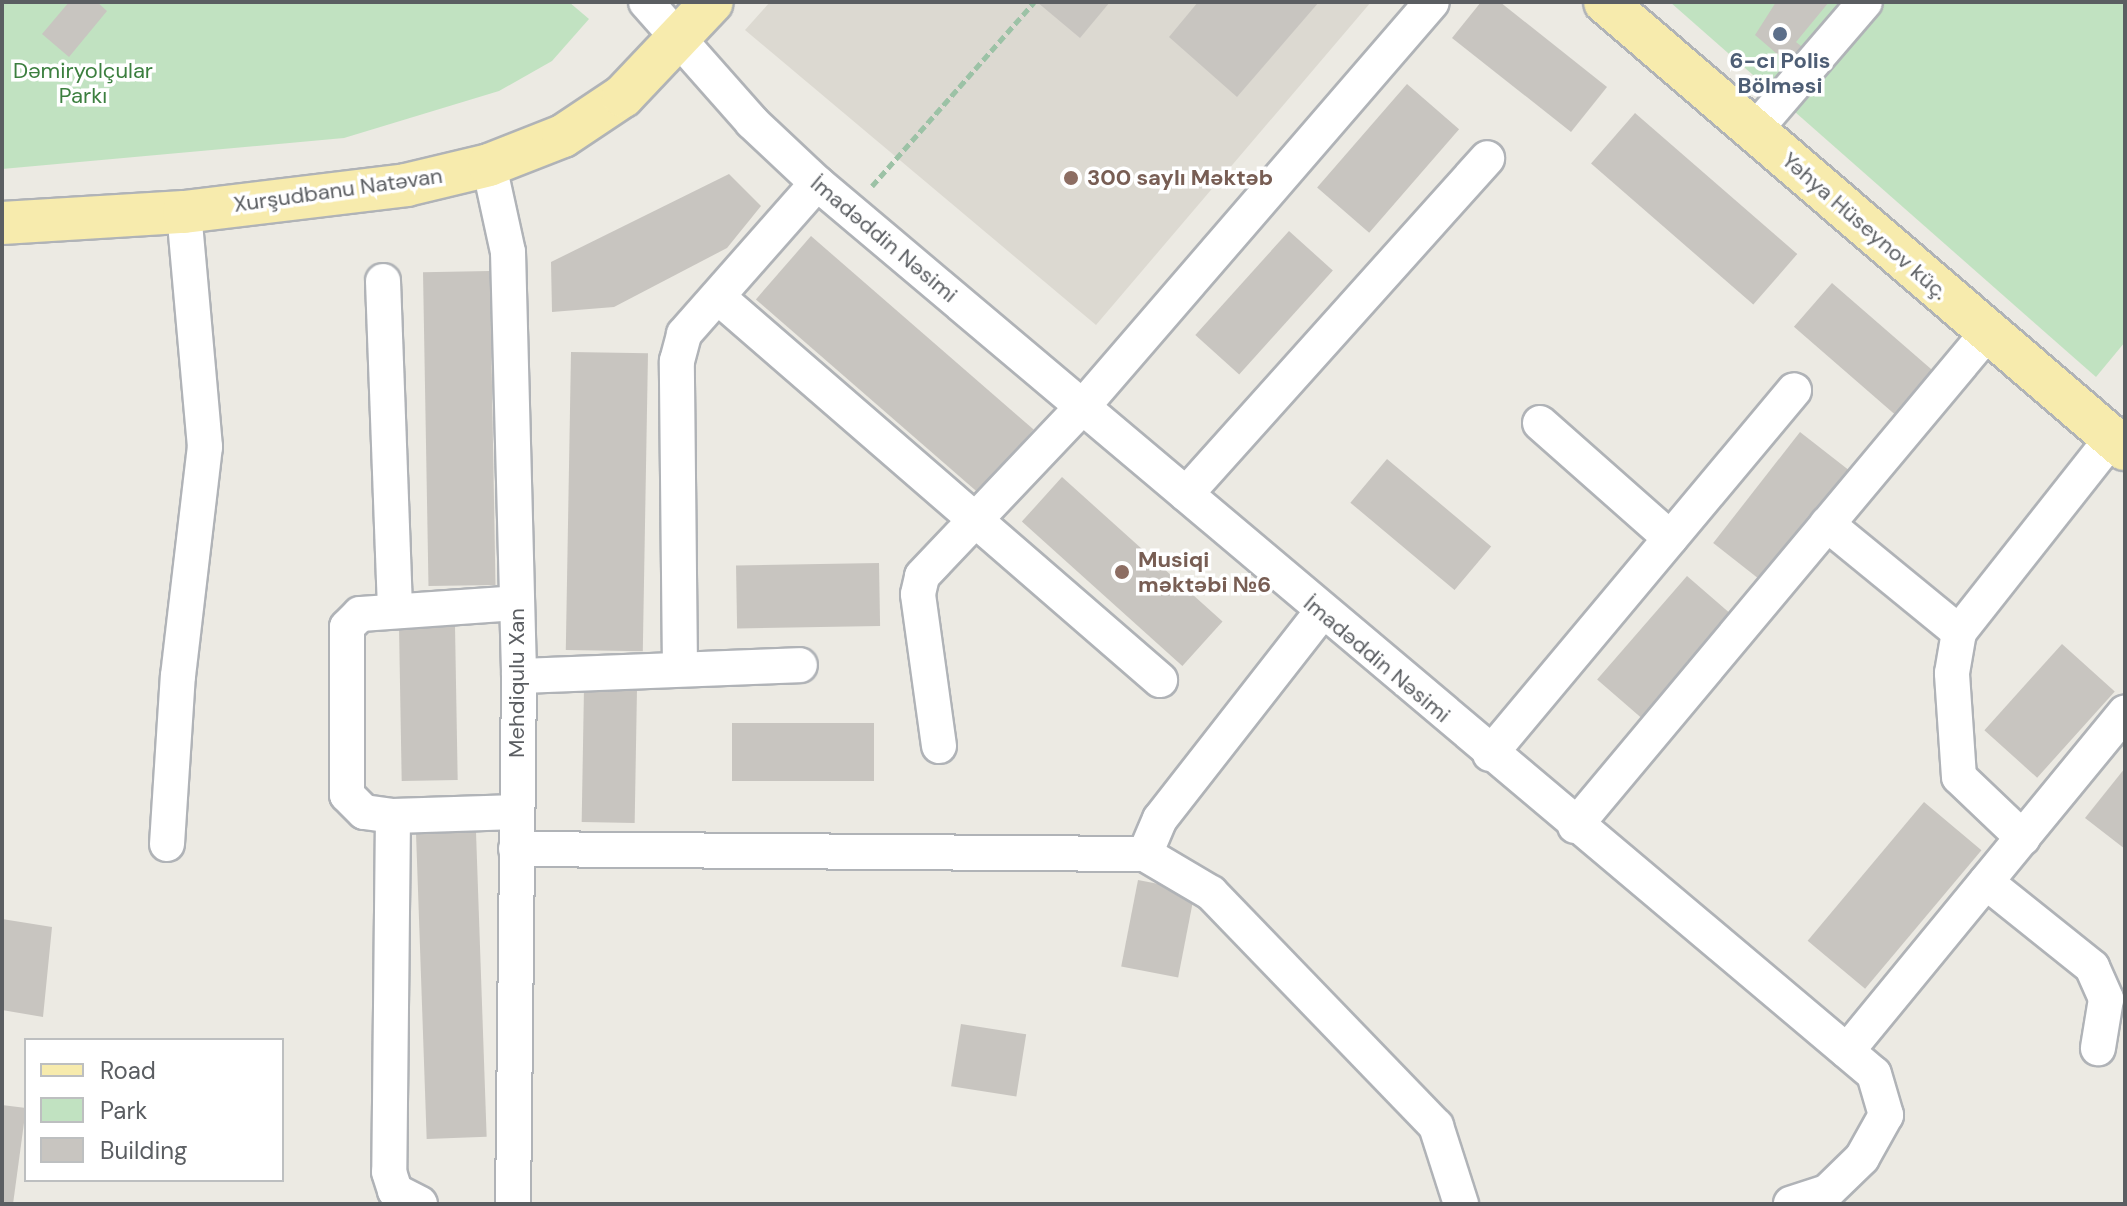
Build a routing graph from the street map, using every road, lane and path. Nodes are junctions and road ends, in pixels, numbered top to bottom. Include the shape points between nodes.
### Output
1 (646, 2) edge
2 (712, 2) edge
3 (1034, 2) edge
4 (1432, 2) edge
5 (1605, 2) edge
6 (1865, 2) edge
7 (677, 40) junction
8 (1754, 131) junction
9 (1487, 158) dead end
10 (489, 165) junction
11 (817, 183) junction
12 (850, 210) junction
13 (184, 212) junction
14 (2, 223) edge
15 (383, 281) dead end
16 (718, 297) junction
17 (1988, 332) junction
18 (1794, 390) dead end
19 (1084, 405) junction
20 (1540, 423) dead end
21 (2118, 444) edge
22 (1186, 494) junction
23 (972, 518) junction
24 (1827, 524) junction
25 (1670, 538) junction
26 (517, 603) junction
27 (395, 611) junction
28 (1321, 613) junction
29 (1959, 632) junction
30 (800, 665) dead end
31 (680, 668) junction
32 (519, 676) junction
33 (1160, 680) dead end
34 (2125, 713) edge
35 (939, 746) dead end
36 (1490, 754) junction
37 (517, 812) junction
38 (393, 816) junction
39 (1575, 826) junction
40 (2023, 838) junction
41 (167, 844) dead end
42 (516, 849) junction
43 (1145, 854) junction
44 (1986, 882) junction
45 (2098, 1048) dead end
46 (1847, 1051) junction
47 (420, 1204) edge
48 (513, 1204) edge
49 (1461, 1204) edge
50 (1791, 1204) edge

1 - 7 street, İmadəddin Nəsimi
2 - 7 main road, Xurşudbanu Natəvan
3 - 12 path
4 - 19 street
5 - 8 main road, Yəhya Hüseynov küç.
6 - 8 street
7 - 10 main road, Xurşudbanu Natəvan via 623,96 563,136
7 - 11 street, İmadəddin Nəsimi
8 - 17 main road, Yəhya Hüseynov küç.
9 - 22 street
10 - 13 main road, Xurşudbanu Natəvan via 406,185
10 - 26 street, Mehdiqulu Xan via 508,252
11 - 12 street, İmadəddin Nəsimi
11 - 16 street
12 - 19 street, İmadəddin Nəsimi
13 - 14 main road, Xurşudbanu Natəvan
13 - 41 street via 205,447 178,676
15 - 27 street
16 - 23 street
16 - 31 street via 684,334 677,361
17 - 21 main road, Yəhya Hüseynov küç.
17 - 24 street
18 - 25 street
19 - 22 street, İmadəddin Nəsimi
19 - 23 street
20 - 25 street
21 - 29 street
22 - 28 street, İmadəddin Nəsimi
23 - 33 street
23 - 35 street via 922,576 918,594
24 - 29 street
24 - 39 street
25 - 36 street
26 - 27 street
26 - 32 street, Mehdiqulu Xan
27 - 38 street via 360,614 347,627 347,795 364,812
28 - 36 street, İmadəddin Nəsimi
28 - 43 street via 1160,819
29 - 40 street via 1952,673 1959,777
30 - 31 street
31 - 32 street
32 - 37 street, Mehdiqulu Xan
34 - 40 street
36 - 39 street, İmadəddin Nəsimi
37 - 38 street
37 - 42 street, Mehdiqulu Xan
38 - 47 street via 389,1172 395,1191
39 - 46 street, İmadəddin Nəsimi
40 - 44 street
42 - 43 street
42 - 48 street, Mehdiqulu Xan
43 - 49 street via 1211,893 1436,1126
44 - 45 street via 2092,967 2106,999
44 - 46 street
46 - 50 street, İmadəddin Nəsimi via 1874,1074 1886,1115 1862,1158 1827,1192

